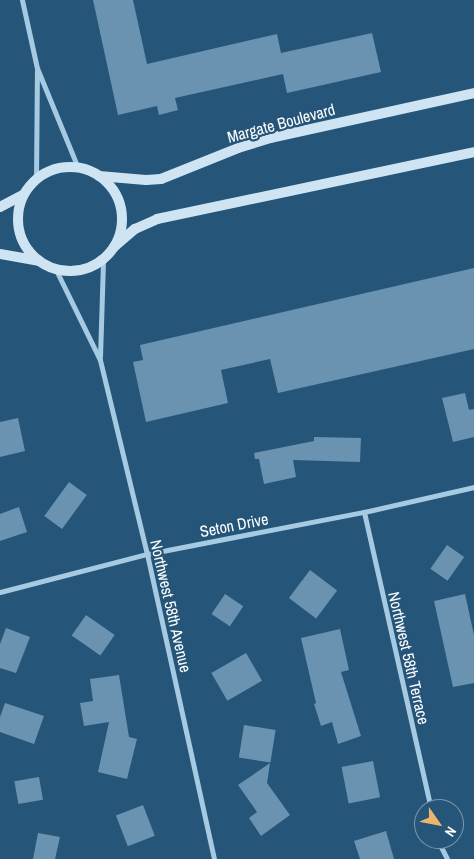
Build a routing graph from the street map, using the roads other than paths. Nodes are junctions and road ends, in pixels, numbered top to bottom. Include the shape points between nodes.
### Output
1 (22, 0) edge
2 (37, 68) junction
3 (474, 93) edge
4 (474, 152) edge
5 (78, 168) junction
6 (99, 176) junction
7 (36, 180) junction
8 (24, 194) junction
9 (0, 207) edge
10 (114, 247) junction
11 (0, 254) edge
12 (103, 260) junction
13 (40, 262) junction
14 (56, 270) junction
15 (100, 360) junction
16 (474, 487) edge
17 (364, 512) junction
18 (147, 554) junction
19 (0, 592) edge
20 (428, 799) edge
21 (214, 859) edge

1 - 2 street
2 - 5 street
2 - 7 street
3 - 6 street, Margate Boulevard via 270,138 161,179
4 - 10 street via 157,219 135,229
5 - 6 street
5 - 7 street via 49,172
6 - 10 street via 118,200 122,216
7 - 8 street
8 - 9 street
8 - 13 street via 18,218 19,231 30,253
10 - 12 street
11 - 13 street
12 - 14 street via 89,268
12 - 15 street, Northwest 58th Avenue
13 - 14 street
14 - 15 street, Northwest 58th Avenue
15 - 18 street, Northwest 58th Avenue
16 - 17 street, Seton Drive
17 - 18 street, Seton Drive
17 - 20 street, Northwest 58th Terrace
18 - 19 street, Seton Drive
18 - 21 street, Northwest 58th Avenue

